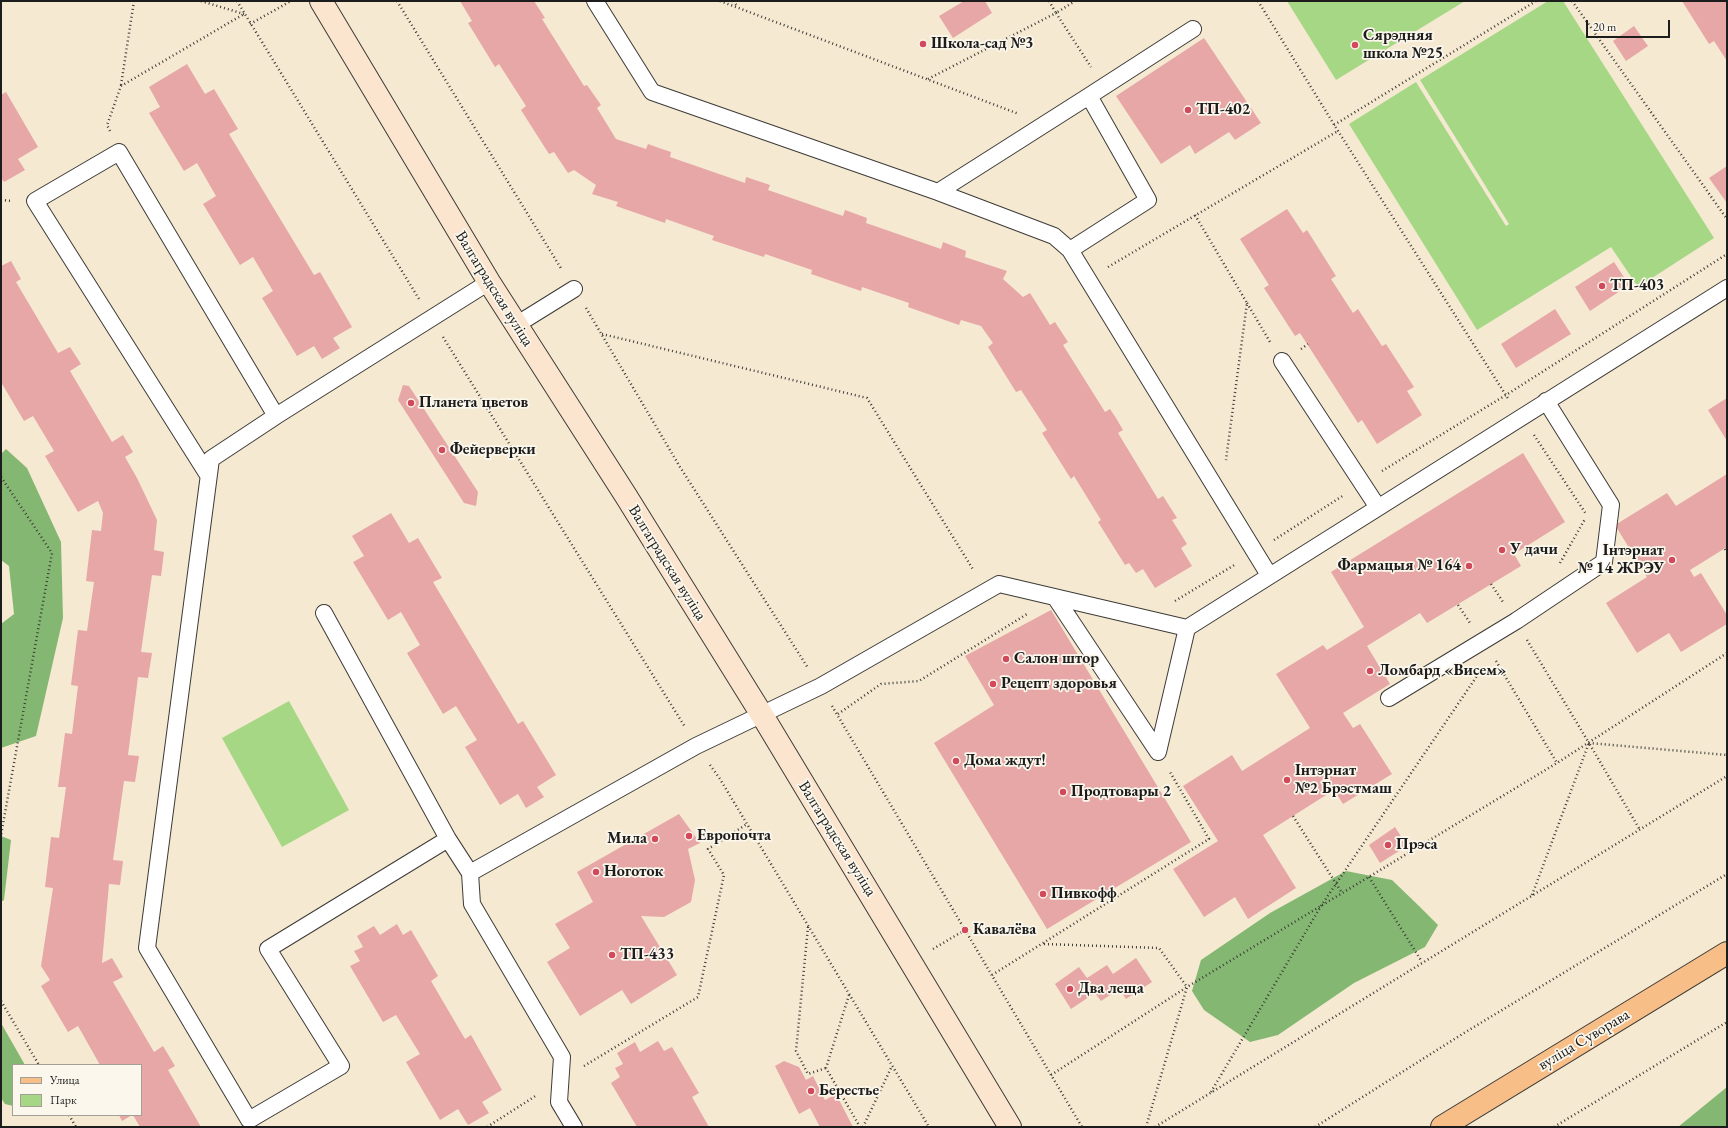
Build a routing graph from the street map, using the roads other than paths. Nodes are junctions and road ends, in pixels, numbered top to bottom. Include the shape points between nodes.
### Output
1 (321, 1) edge
2 (596, 1) edge
3 (1193, 29) dead end
4 (1089, 96) junction
5 (938, 192) junction
6 (1070, 250) junction
7 (489, 282) junction
8 (1727, 288) edge
9 (574, 289) road end
10 (516, 325) junction
11 (1282, 361) dead end
12 (1546, 401) junction
13 (276, 416) junction
14 (208, 475) junction
15 (1377, 506) junction
16 (1269, 575) junction
17 (1055, 597) junction
18 (324, 612) dead end
19 (1187, 628) junction
20 (1389, 698) dead end
21 (762, 715) junction
22 (448, 839) junction
23 (470, 873) junction
24 (1727, 953) edge
25 (574, 1127) edge
26 (1010, 1127) edge
27 (1442, 1127) edge

1 - 7 main road, Валгаградская вуліца
2 - 5 lane via 652,92
3 - 4 lane
4 - 5 lane
4 - 6 lane via 1148,200
5 - 6 lane via 1054,236
6 - 16 lane
7 - 10 main road, Валгаградская вуліца
7 - 13 lane
8 - 12 lane
9 - 10 lane
10 - 21 main road, Валгаградская вуліца
11 - 15 lane
12 - 15 lane
12 - 20 lane via 1611,505 1604,562 1516,621
13 - 14 lane via 211,460
13 - 14 lane via 119,152 35,201
14 - 22 lane via 147,948 249,1120 341,1066 268,949
15 - 16 lane
16 - 19 lane
17 - 19 lane
17 - 19 lane via 1158,752
17 - 21 lane via 999,584 821,686
18 - 22 lane
21 - 23 lane via 696,746
21 - 26 main road, Валгаградская вуліца
22 - 23 lane
23 - 25 lane via 472,904 562,1057 559,1102
24 - 27 main road, вуліца Суворава

